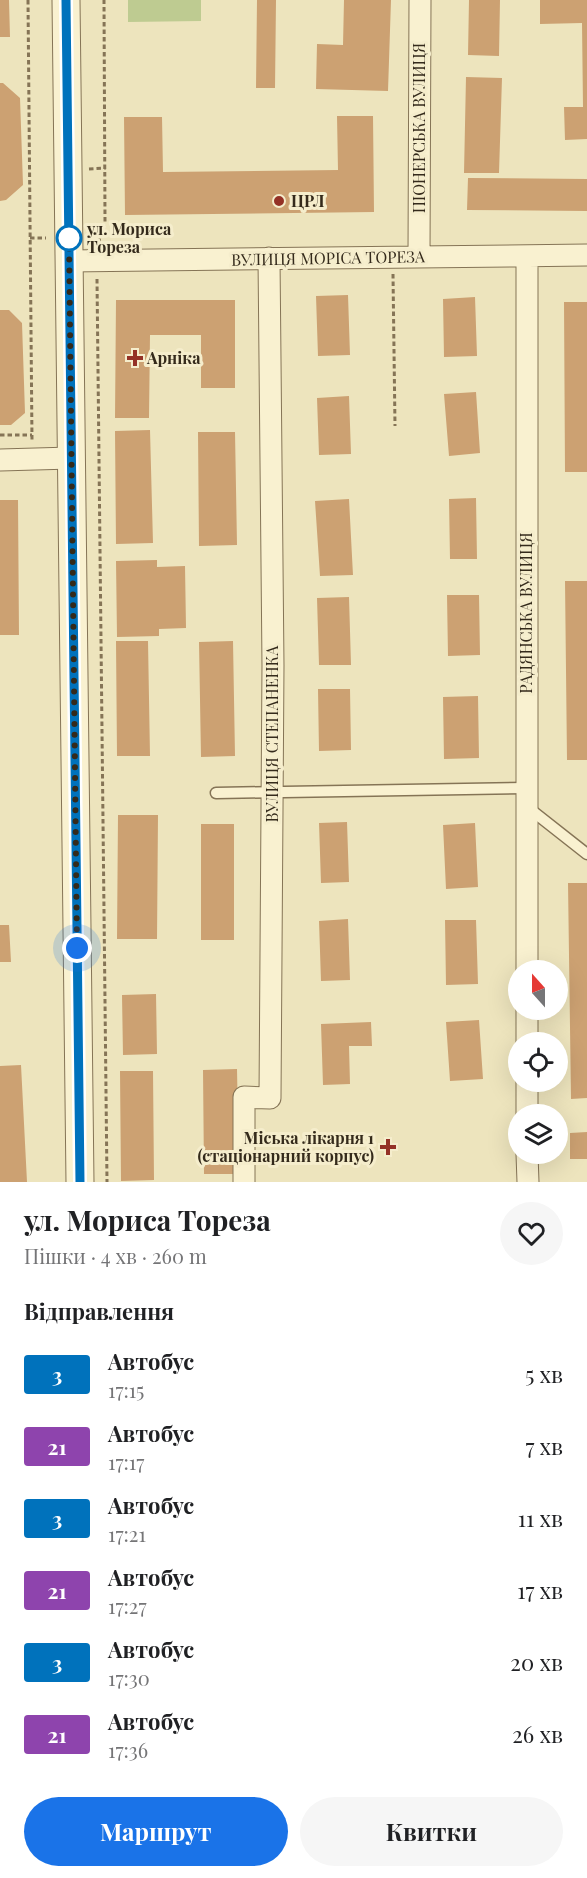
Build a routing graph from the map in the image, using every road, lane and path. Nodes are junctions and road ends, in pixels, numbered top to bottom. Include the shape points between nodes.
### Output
1 (28, 0) edge
2 (66, 0) edge
3 (104, 0) edge
4 (420, 0) edge
5 (587, 255) edge
6 (526, 256) junction
7 (392, 257) junction
8 (419, 257) junction
9 (269, 258) junction
10 (97, 260) junction
11 (69, 261) junction
12 (395, 426) dead end
13 (0, 435) edge
14 (32, 435) junction
15 (71, 458) junction
16 (0, 460) edge
17 (32, 460) junction
18 (216, 793) dead end
19 (526, 797) junction
20 (587, 854) edge
21 (527, 960) edge
22 (527, 1164) edge
23 (80, 1182) edge
24 (107, 1182) edge
25 (244, 1182) edge
26 (528, 1182) edge

1 - 14 path
2 - 11 street
3 - 10 path via 105,222
4 - 8 street, ПІОНЕРСЬКА ВУЛИЦЯ
5 - 6 street, ВУЛИЦЯ МОРІСА ТОРЕЗА
6 - 8 street, ВУЛИЦЯ МОРІСА ТОРЕЗА
6 - 19 street, РАДЯНСЬКА ВУЛИЦЯ
7 - 8 street, ВУЛИЦЯ МОРІСА ТОРЕЗА
7 - 9 street, ВУЛИЦЯ МОРІСА ТОРЕЗА
7 - 12 path
9 - 10 street, ВУЛИЦЯ МОРІСА ТОРЕЗА
9 - 25 street, ВУЛИЦЯ СТЕПАНЕНКА via 273,653 270,1098 244,1097
10 - 11 street, ВУЛИЦЯ МОРІСА ТОРЕЗА
10 - 24 path
11 - 15 street
13 - 14 path
14 - 17 path
15 - 17 street
15 - 23 street
16 - 17 street
18 - 19 lane
19 - 20 lane
19 - 21 street, РАДЯНСЬКА ВУЛИЦЯ
22 - 26 street

